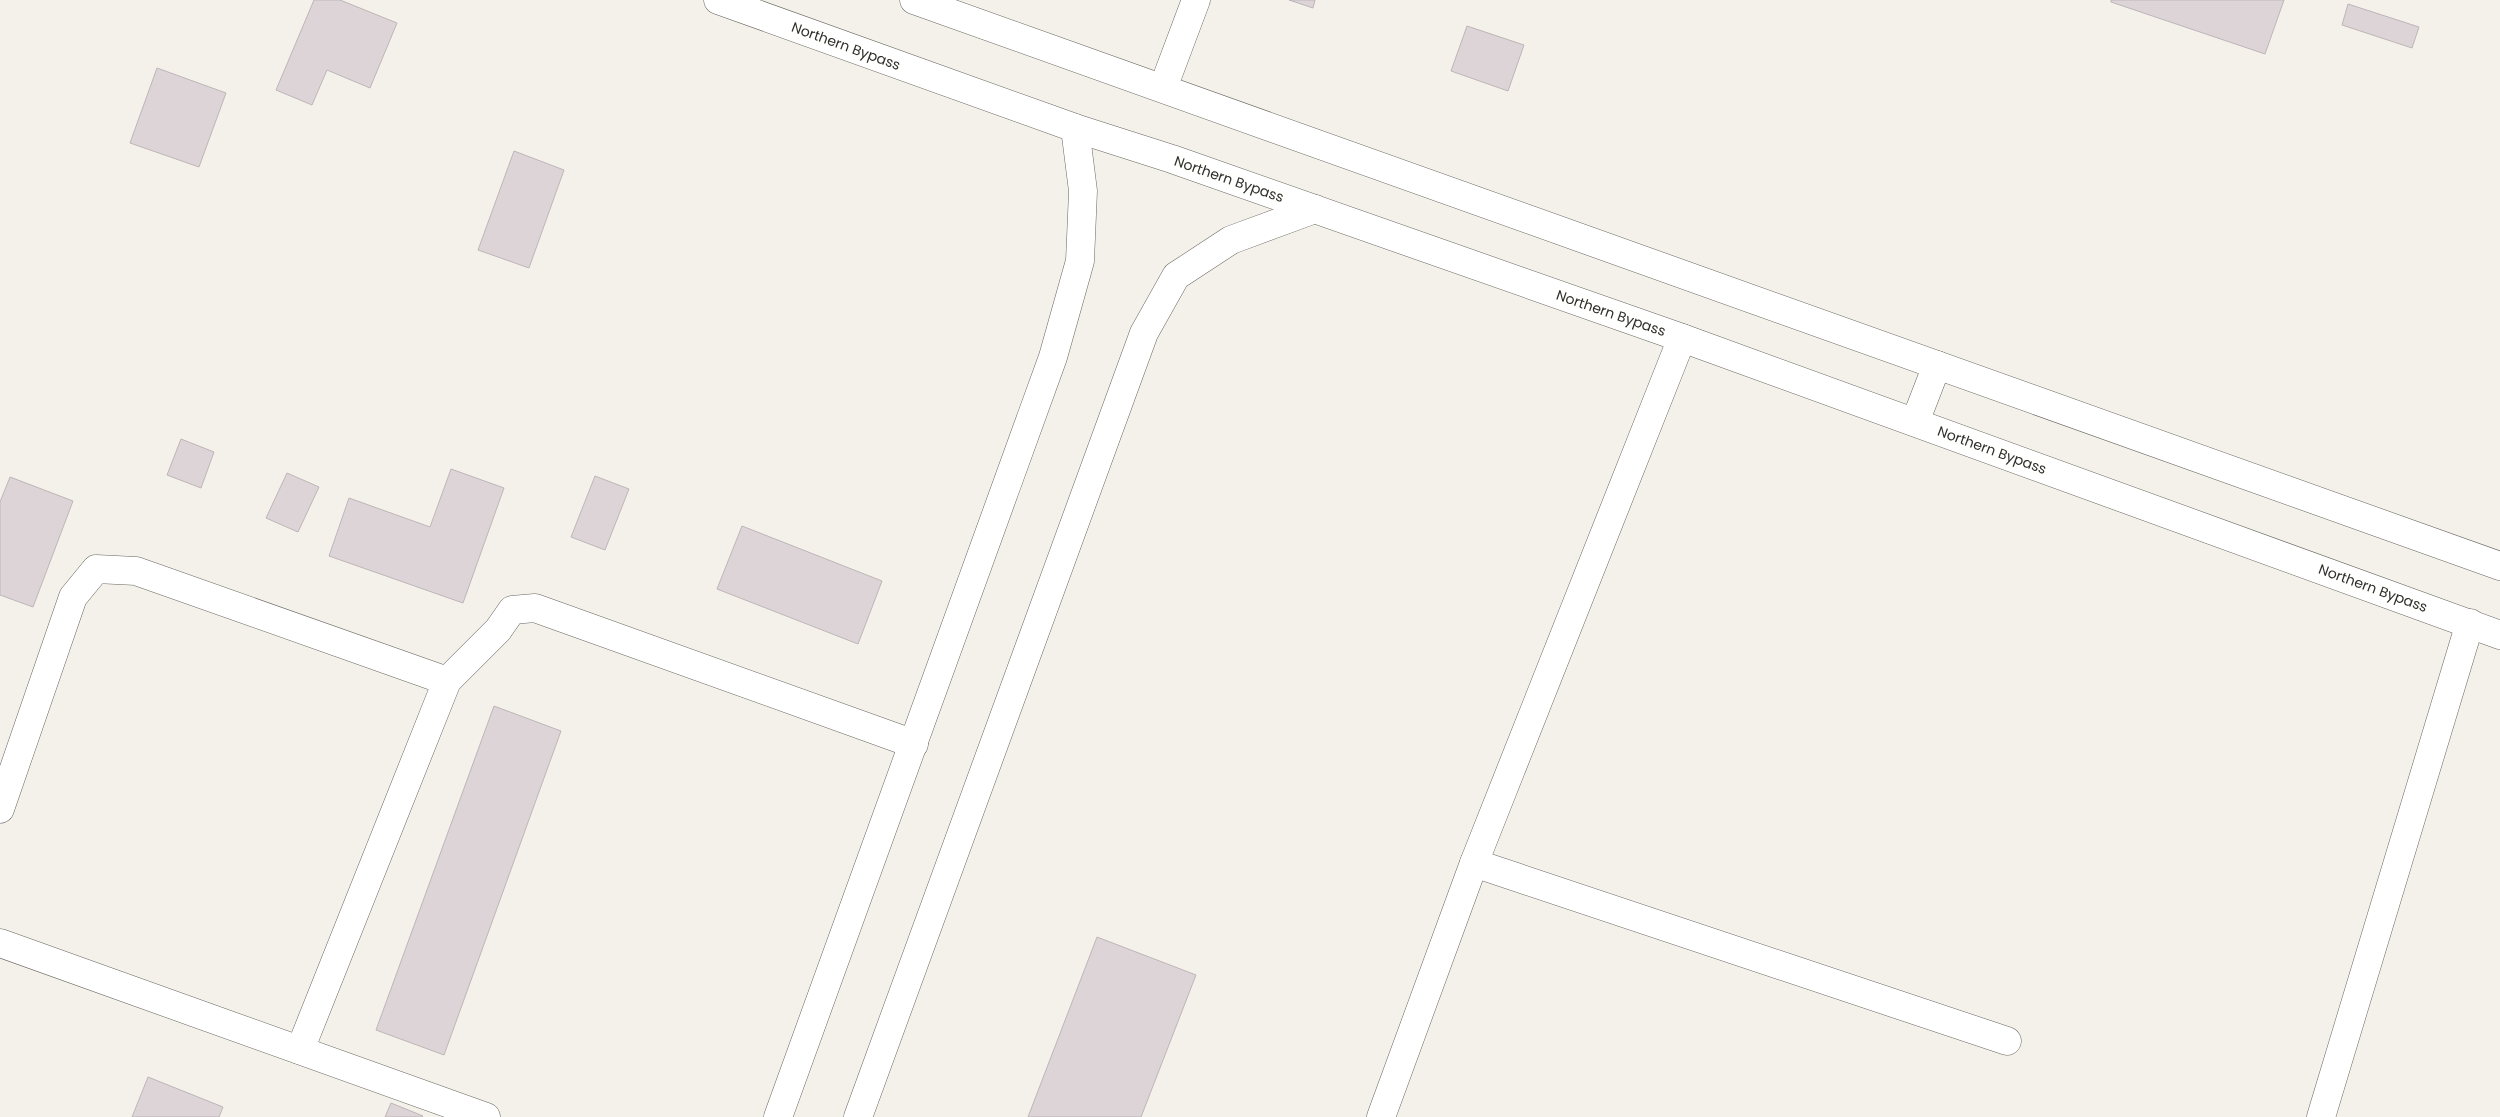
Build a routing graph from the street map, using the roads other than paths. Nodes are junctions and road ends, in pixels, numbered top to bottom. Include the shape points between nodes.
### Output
1 (718, 0) edge
2 (914, 0) edge
3 (1196, 0) edge
4 (1163, 88) junction
5 (1075, 128) junction
6 (1315, 209) junction
7 (1682, 338) junction
8 (1937, 366) junction
9 (1915, 422) junction
10 (2500, 566) edge
11 (2470, 623) junction
12 (2500, 635) edge
13 (447, 681) junction
14 (914, 744) junction
15 (0, 809) edge
16 (1474, 862) junction
17 (0, 943) edge
18 (2007, 1041) dead end
19 (300, 1050) junction
20 (486, 1117) edge
21 (778, 1117) edge
22 (858, 1117) edge
23 (1382, 1117) edge
24 (2322, 1117) edge

1 - 5 street, Northern Bypass
2 - 4 street
3 - 4 street
4 - 8 street
5 - 6 street, Northern Bypass
5 - 14 street via 1084,191 1080,261 1053,357
6 - 7 street, Northern Bypass
6 - 22 street via 1231,240 1176,276 1144,333
7 - 9 street, Northern Bypass
7 - 16 street
8 - 9 street
8 - 10 street
9 - 11 street, Northern Bypass
11 - 12 street, Northern Bypass
11 - 24 street
13 - 14 street via 498,630 512,610 535,608
13 - 15 street via 136,572 96,569 73,597
13 - 19 street
14 - 21 street
16 - 18 street
16 - 23 street
17 - 19 street
19 - 20 street

